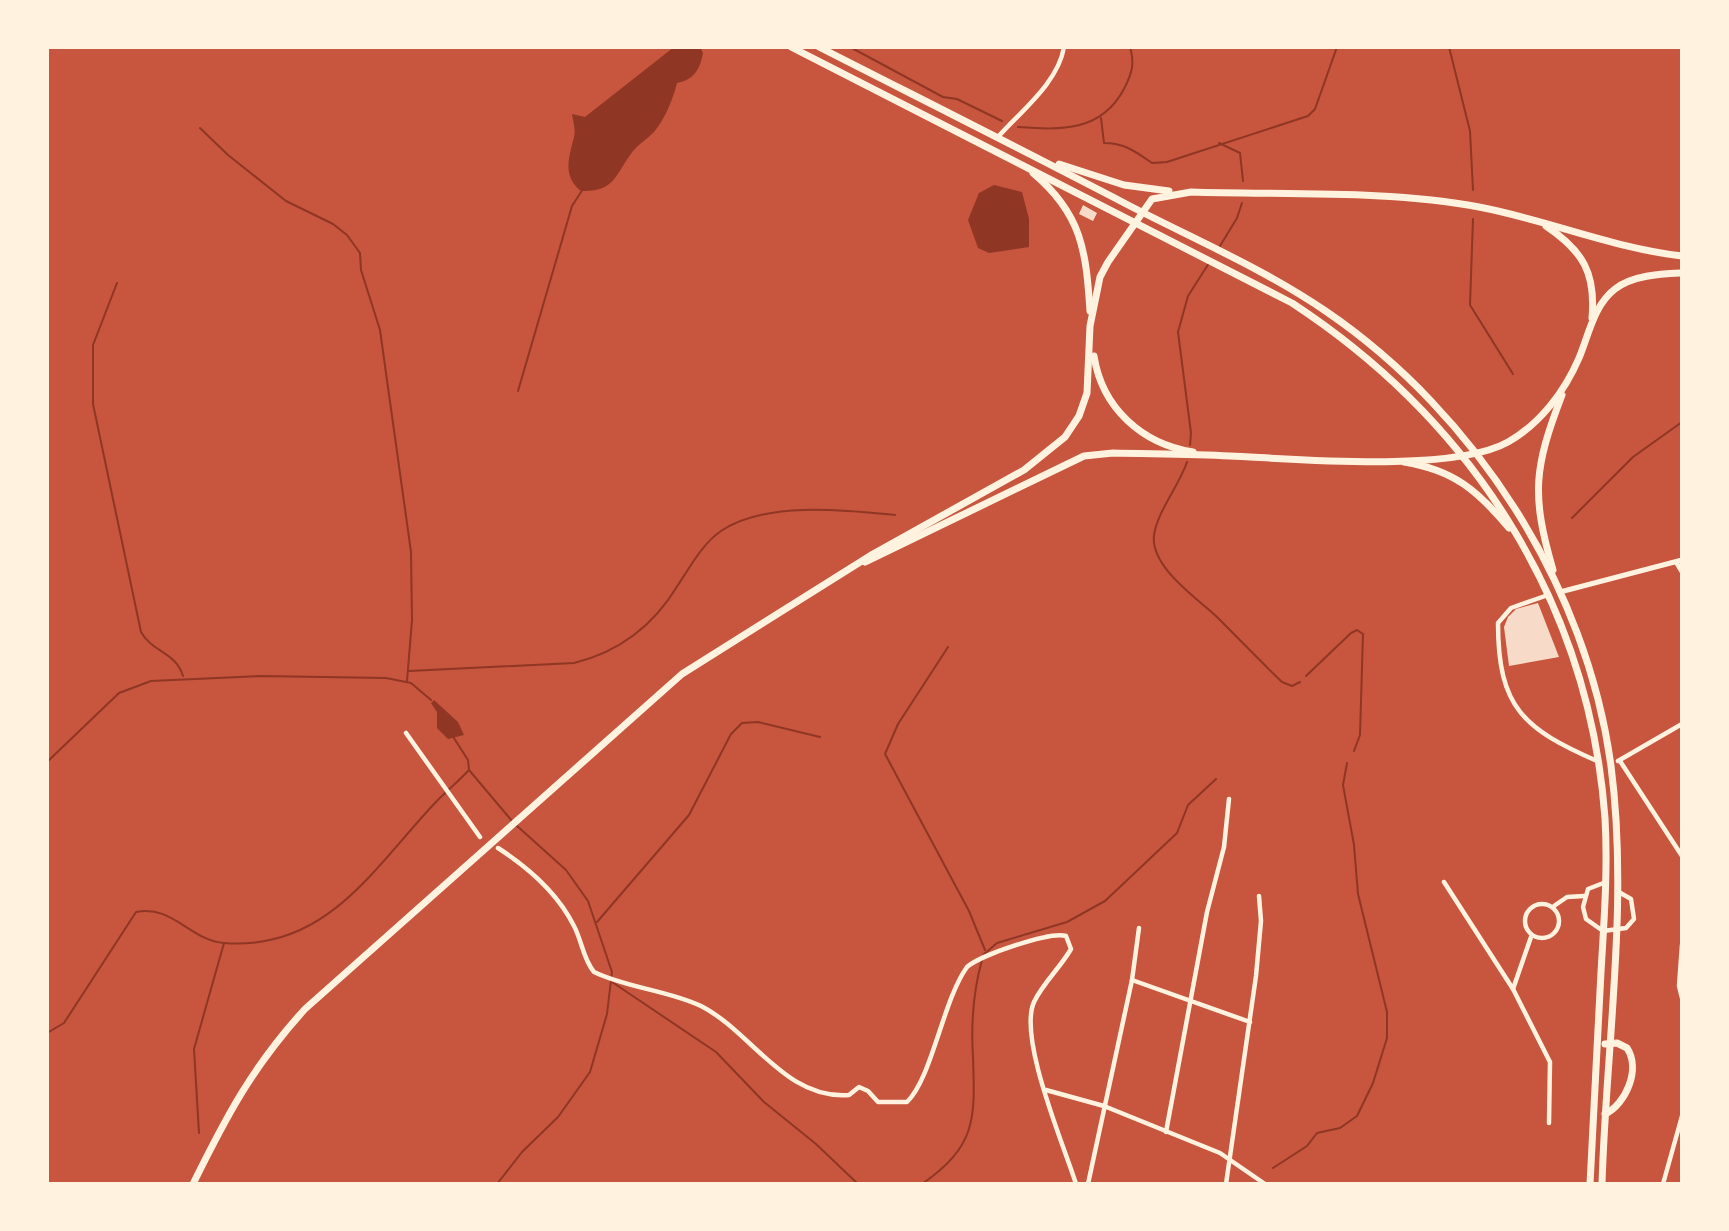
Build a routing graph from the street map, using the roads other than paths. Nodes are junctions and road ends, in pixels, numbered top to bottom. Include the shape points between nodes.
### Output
1 (791, 47) edge
2 (820, 47) edge
3 (1064, 47) edge
4 (998, 138) junction
5 (1035, 156) junction
6 (1024, 165) junction
7 (1191, 192) junction
8 (1142, 212) junction
9 (1135, 221) junction
10 (1539, 221) junction
11 (1682, 256) edge
12 (1682, 273) edge
13 (1592, 322) junction
14 (1090, 326) junction
15 (1091, 335) junction
16 (1564, 389) junction
17 (1477, 454) junction
18 (1224, 456) junction
19 (1462, 456) junction
20 (1390, 460) junction
21 (1516, 536) junction
22 (1679, 561) edge
23 (848, 568) junction
24 (1682, 572) edge
25 (1559, 589) junction
26 (1549, 595) junction
27 (1682, 724) edge
28 (406, 733) dead end
29 (1598, 761) junction
30 (1620, 761) junction
31 (1611, 764) junction
32 (1228, 799) dead end
33 (480, 837) dead end
34 (499, 848) dead end
35 (1682, 856) edge
36 (1444, 882) dead end
37 (1606, 882) junction
38 (1617, 891) junction
39 (1259, 896) dead end
40 (1584, 896) junction
41 (1554, 906) junction
42 (1139, 928) dead end
43 (1603, 931) junction
44 (1615, 931) junction
45 (1531, 937) junction
46 (1682, 945) edge
47 (1132, 980) junction
48 (1513, 989) junction
49 (1682, 998) edge
50 (1191, 1002) junction
51 (1250, 1022) junction
52 (1609, 1044) junction
53 (1597, 1046) junction
54 (1046, 1090) junction
55 (1104, 1106) junction
56 (1605, 1114) junction
57 (1682, 1116) edge
58 (1549, 1123) dead end
59 (1166, 1132) junction
60 (1231, 1158) junction
61 (192, 1184) edge
62 (1076, 1184) edge
63 (1088, 1184) edge
64 (1226, 1184) edge
65 (1265, 1184) edge
66 (1590, 1184) edge
67 (1602, 1184) edge
68 (1663, 1184) edge

1 - 6 main road
2 - 4 main road
3 - 4 street via 1045,86
4 - 5 main road
5 - 7 main road via 1124,185
5 - 8 main road
6 - 9 main road
6 - 14 main road via 1059,198 1082,241
7 - 8 main road via 1160,195
7 - 10 main road via 1438,201
8 - 9 main road
8 - 17 main road via 1299,294 1345,325 1415,386
9 - 14 main road via 1100,277
9 - 19 main road via 1262,286 1338,333 1393,379
10 - 11 main road via 1611,243
10 - 13 main road via 1584,260 1591,276
12 - 13 main road via 1622,285 1603,301
13 - 16 main road
14 - 15 main road
15 - 18 main road via 1099,379 1127,421 1170,448
15 - 23 main road via 1087,393 1065,437 1024,470
16 - 17 main road via 1529,428
16 - 25 main road via 1542,446 1536,496
17 - 19 main road
17 - 25 main road via 1528,530
18 - 20 main road
18 - 23 main road via 1084,456 918,539
19 - 20 main road
19 - 21 main road via 1500,506
20 - 21 main road via 1418,464 1462,482 1482,496
21 - 26 main road
22 - 24 street
22 - 25 street
23 - 61 main road via 672,681 335,979 252,1072
25 - 31 main road via 1591,683
26 - 29 main road via 1575,664
26 - 29 street via 1511,608 1498,624 1508,692 1514,708 1530,723
27 - 30 street
28 - 33 street
29 - 37 main road
30 - 31 street
30 - 35 street
31 - 38 main road
32 - 50 street via 1224,847
34 - 54 street via 557,900 593,971 701,1006 791,1078 817,1093 849,1095 859,1087 878,1102 905,1102 918,1083 943,1017 970,964 1066,936 1071,949 1042,989 1030,1020 1030,1043
36 - 48 street
37 - 40 street via 1595,884
37 - 43 main road
38 - 44 main road
38 - 44 street via 1631,899 1635,914 1630,926
39 - 51 street via 1261,921
40 - 41 street via 1567,897
40 - 43 street via 1585,916
41 - 45 street via 1558,917 1555,932 1545,938
41 - 45 street via 1541,903 1530,909 1524,924
42 - 47 street
43 - 44 street
43 - 53 main road
44 - 52 main road
45 - 48 street
46 - 49 street
47 - 50 street
47 - 55 street
48 - 58 street via 1550,1062
50 - 51 street
50 - 59 street
51 - 60 street
52 - 53 main road
52 - 56 main road
52 - 56 main road via 1627,1048 1633,1067 1620,1100
53 - 66 main road
54 - 55 street
54 - 62 street
55 - 59 street
55 - 63 street
56 - 67 main road
57 - 68 street
59 - 60 street
60 - 64 street
60 - 65 street

